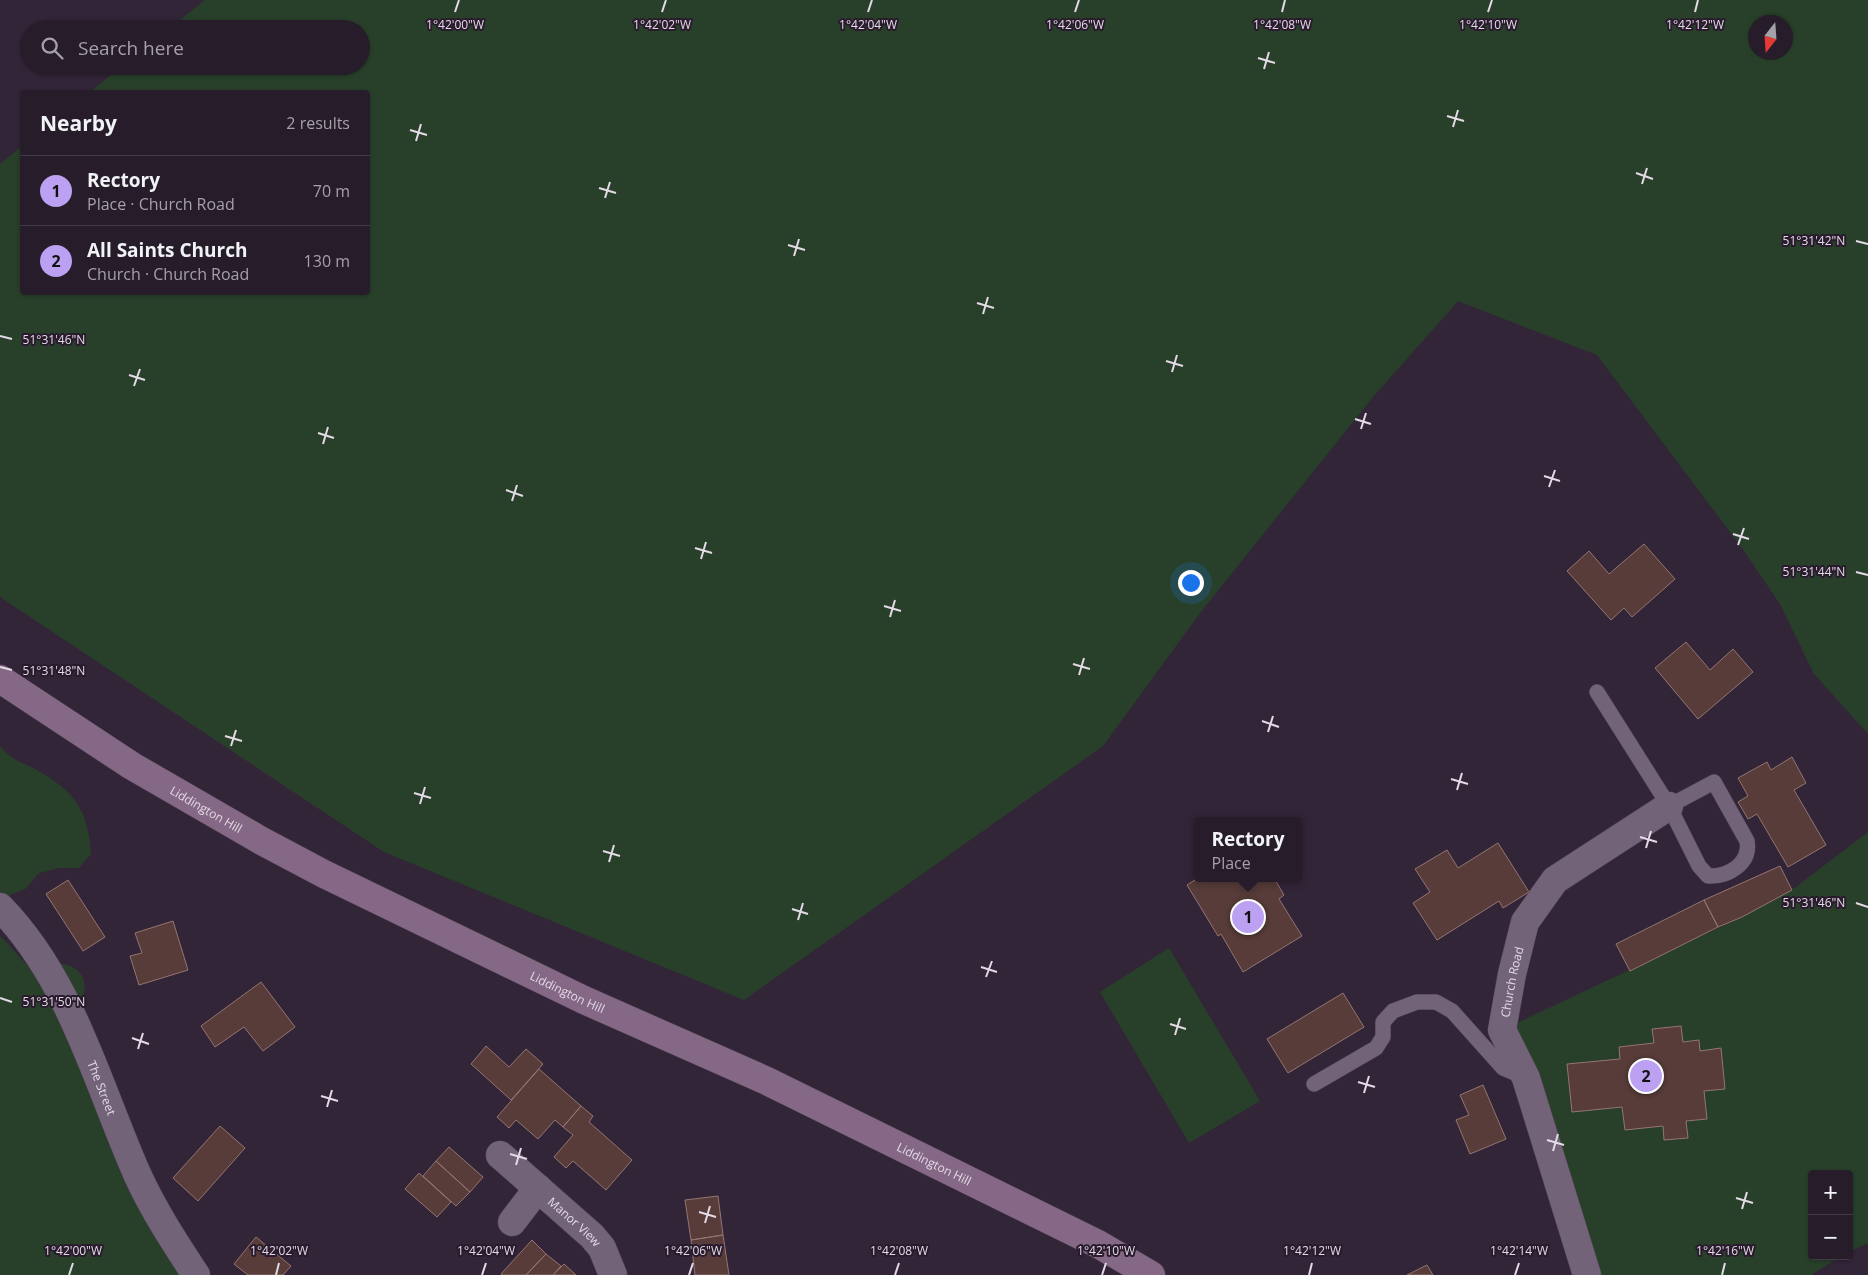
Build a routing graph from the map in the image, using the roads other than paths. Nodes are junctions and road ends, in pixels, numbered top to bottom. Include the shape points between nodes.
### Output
1 (0, 678) edge
2 (1597, 692) dead end
3 (1669, 806) junction
4 (0, 907) edge
5 (1526, 1078) junction
6 (1314, 1084) dead end
7 (500, 1155) dead end
8 (538, 1188) junction
9 (512, 1222) dead end
10 (610, 1266) edge
11 (196, 1275) edge
12 (1151, 1275) edge
13 (1587, 1275) edge

1 - 12 main road, Liddington Hill via 132,766 260,840 576,996 766,1081 1089,1239
2 - 3 lane
3 - 3 lane via 1699,866 1708,876 1720,876 1743,862 1749,852 1747,841 1714,782
3 - 5 street, Church Road via 1555,880 1525,922 1502,1030
4 - 11 street, The Street via 31,945 73,1014 138,1177
5 - 6 lane via 1503,1068 1452,1011 1436,1002 1417,1002 1393,1011 1383,1022 1383,1037 1376,1048
5 - 13 street, Church Road
7 - 8 street, Manor View
8 - 9 street, Manor View
8 - 10 street, Manor View via 592,1236

